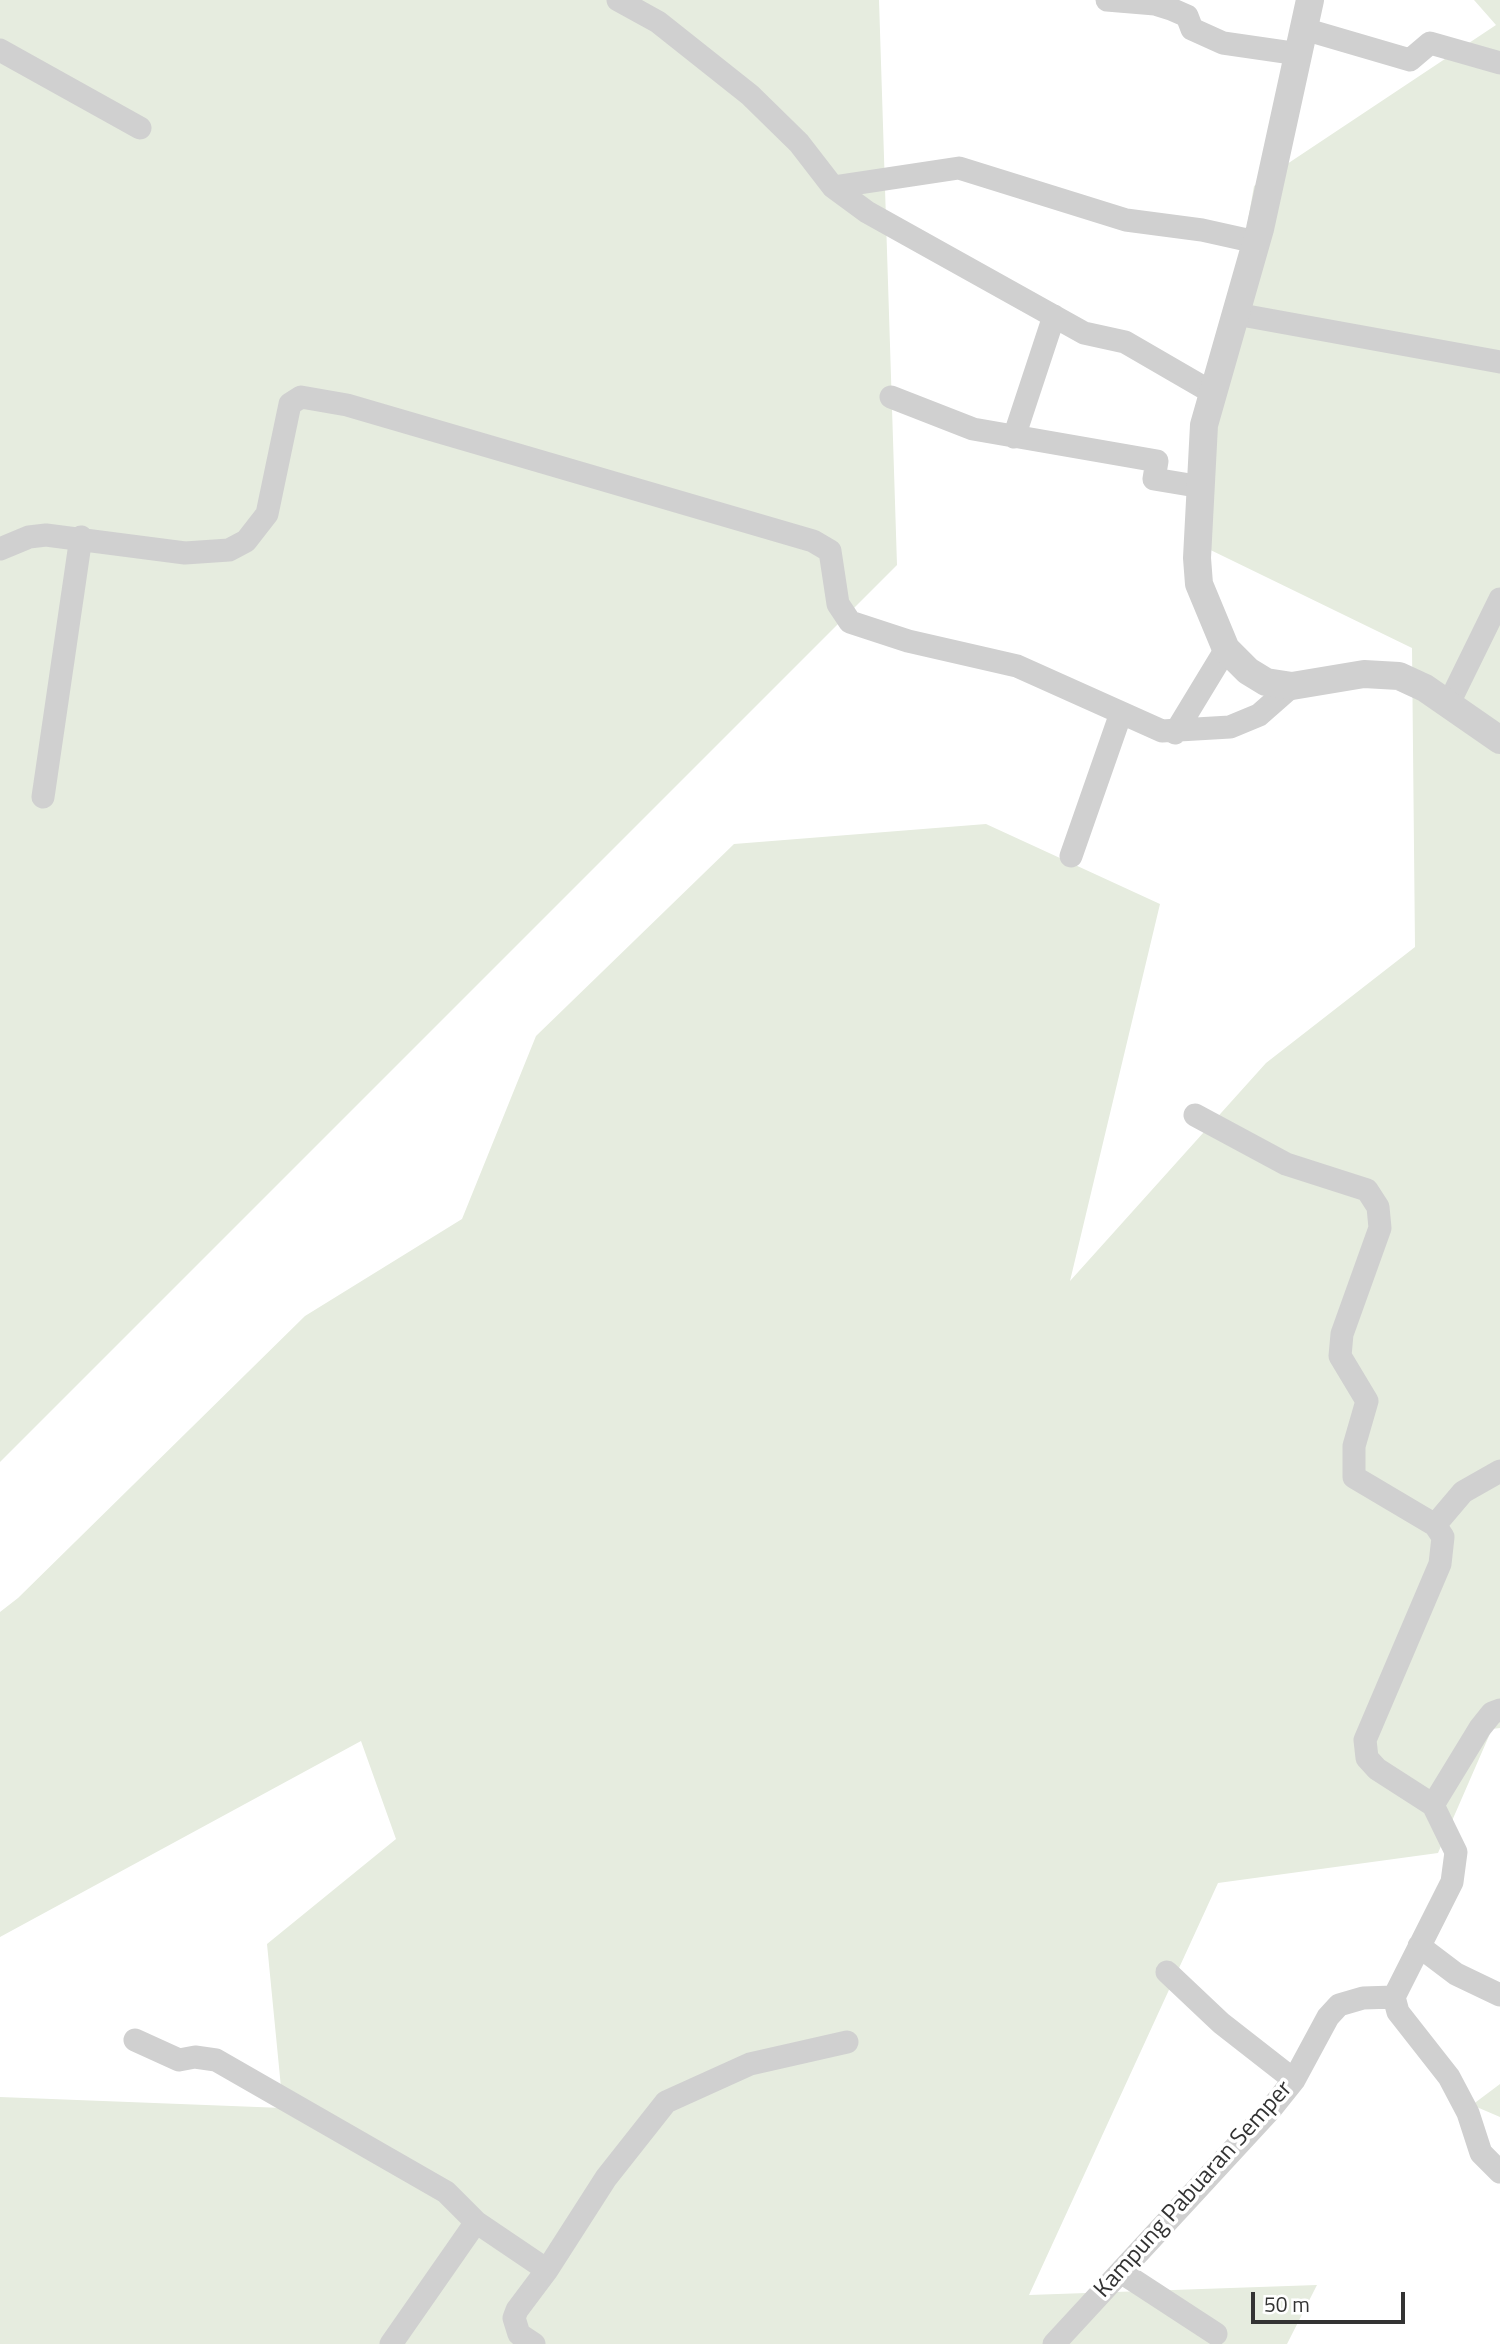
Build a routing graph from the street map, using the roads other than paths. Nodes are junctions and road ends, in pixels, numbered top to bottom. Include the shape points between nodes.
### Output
1 (618, 0) edge
2 (1107, 0) edge
3 (1310, 0) edge
4 (1172, 5) edge
5 (1301, 42) junction
6 (0, 50) edge
7 (1500, 63) edge
8 (140, 128) dead end
9 (833, 187) junction
10 (1256, 242) junction
11 (1236, 314) junction
12 (1054, 316) junction
13 (1500, 362) edge
14 (1213, 393) junction
15 (891, 397) dead end
16 (1014, 437) junction
17 (1202, 487) junction
18 (81, 537) junction
19 (0, 549) edge
20 (1500, 599) edge
21 (1226, 649) junction
22 (1292, 687) junction
23 (1448, 705) junction
24 (1121, 713) junction
25 (1175, 733) junction
26 (1500, 740) edge
27 (43, 797) dead end
28 (1071, 856) dead end
29 (1195, 1115) dead end
30 (1500, 1471) edge
31 (1435, 1525) junction
32 (1500, 1710) edge
33 (1433, 1805) junction
34 (1419, 1946) junction
35 (1167, 1972) dead end
36 (1500, 1995) edge
37 (1394, 1997) junction
38 (135, 2040) dead end
39 (847, 2042) dead end
40 (1294, 2080) junction
41 (1500, 2172) edge
42 (477, 2222) junction
43 (547, 2270) junction
44 (1121, 2272) junction
45 (1216, 2334) dead end
46 (391, 2344) edge
47 (534, 2344) edge
48 (1054, 2344) edge

1 - 9 street via 658,22 750,95 799,143
2 - 4 street
3 - 5 street
4 - 5 street via 1187,16 1192,29 1223,43
5 - 7 street via 1410,60 1430,43
5 - 10 street
6 - 8 street
9 - 10 street via 959,168 1126,220
9 - 12 street via 867,212
10 - 11 street
11 - 13 street
11 - 14 street
12 - 14 street via 1084,333 1125,342
12 - 16 street
14 - 17 street via 1201,441
15 - 16 street via 973,429
16 - 17 street via 1157,461 1154,479
17 - 21 street via 1199,584
18 - 19 street via 29,537
18 - 24 street via 207,554 246,541 267,514 290,404 308,398 347,405 813,541 830,551 838,604 850,622 908,641 1017,666
18 - 27 street
20 - 23 street
21 - 22 street via 1266,682
21 - 25 street
22 - 23 street via 1379,673 1425,688
22 - 25 street via 1259,715 1230,727
23 - 26 street
24 - 25 street
24 - 28 street
29 - 31 street via 1286,1164 1367,1191 1378,1207 1380,1228 1342,1334 1340,1356 1367,1401 1354,1446 1354,1477
30 - 31 street via 1463,1492
31 - 33 street via 1443,1537 1440,1564 1365,1740 1367,1758 1377,1769
32 - 33 street via 1480,1728
33 - 34 street via 1457,1852 1452,1882
34 - 36 street via 1457,1974
34 - 37 street
35 - 40 street via 1221,2023
37 - 40 street, Kampung Pabuaran Semper via 1339,2005
37 - 41 street via 1398,2012 1449,2077 1468,2113 1481,2153
38 - 42 street via 167,2057 205,2057 229,2067 446,2192
39 - 43 street via 750,2064 666,2102 606,2178
40 - 44 street, Kampung Pabuaran Semper
42 - 43 street
42 - 46 street
43 - 47 street via 514,2318 519,2334
44 - 45 street
44 - 48 street, Kampung Pabuaran Semper

